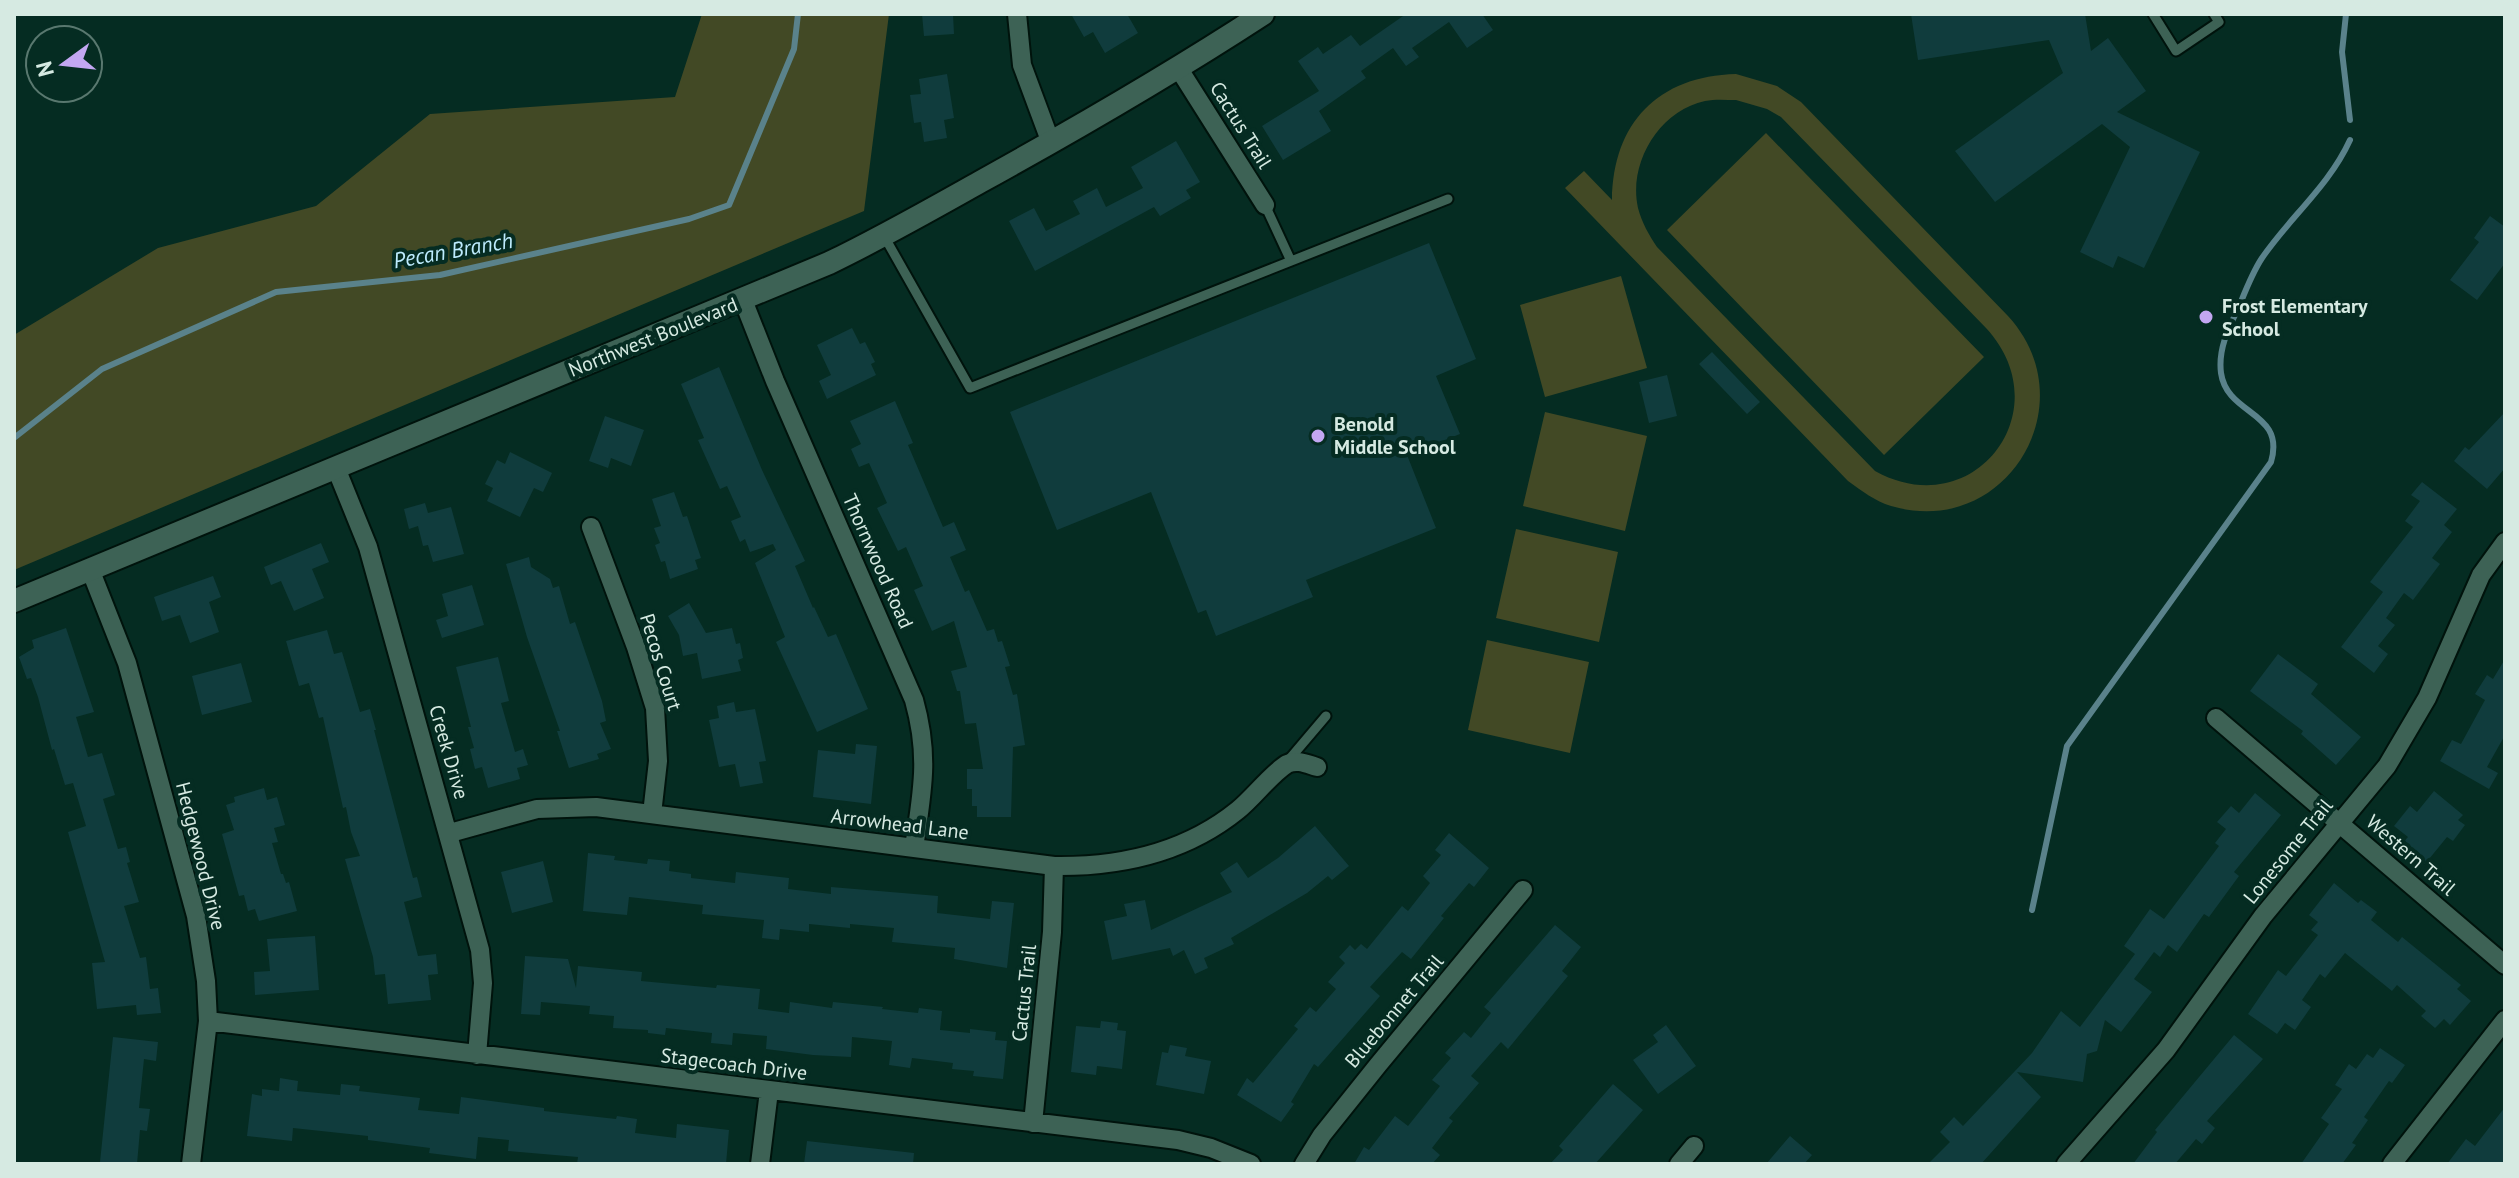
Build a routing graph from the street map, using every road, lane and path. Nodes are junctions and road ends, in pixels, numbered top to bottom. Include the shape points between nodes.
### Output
1 (1017, 14) edge
2 (1263, 14) edge
3 (2153, 14) edge
4 (2214, 14) edge
5 (1179, 69) junction
6 (1051, 143) junction
7 (1448, 199) dead end
8 (1265, 205) joint
9 (884, 236) junction
10 (1291, 261) junction
11 (743, 300) junction
12 (336, 468) junction
13 (591, 527) dead end
14 (2505, 542) edge
15 (90, 569) junction
16 (14, 601) edge
17 (1326, 716) dead end
18 (2216, 718) dead end
19 (1284, 766) junction
20 (1317, 767) dead end
21 (652, 814) junction
22 (2339, 822) junction
23 (450, 833) junction
24 (914, 848) junction
25 (1054, 866) junction
26 (1523, 890) dead end
27 (2505, 965) edge
28 (2505, 1020) edge
29 (208, 1021) junction
30 (477, 1055) junction
31 (769, 1091) junction
32 (1033, 1123) junction
33 (1694, 1146) dead end
34 (191, 1164) edge
35 (760, 1164) edge
36 (1251, 1164) edge
37 (1304, 1164) edge
38 (1679, 1164) edge
39 (2066, 1164) edge
40 (2392, 1164) edge

1 - 6 street via 1022,65
2 - 5 street, Northwest Boulevard
3 - 4 lane via 2176,51 2219,22
5 - 6 street, Northwest Boulevard
5 - 8 street, Cactus Trail
6 - 9 street, Northwest Boulevard
7 - 10 lane
8 - 10 lane
9 - 10 lane via 970,388
9 - 11 street, Northwest Boulevard
11 - 12 street, Northwest Boulevard
11 - 24 street, Thornwood Road via 914,700 925,749
12 - 15 street, Northwest Boulevard
12 - 23 street, Creek Drive via 368,547
13 - 21 street, Pecos Court via 655,708 658,761
14 - 22 street, Lonesome Trail via 2481,575 2408,734
15 - 16 street, Northwest Boulevard
15 - 29 street, Hedgewood Drive via 127,663 192,902
17 - 19 lane
18 - 22 street, Western Trail
19 - 20 street via 1299,761
19 - 25 street, Arrowhead Lane via 1215,827 1169,849 1124,862
21 - 23 street, Arrowhead Lane via 596,807 537,809
21 - 24 street, Arrowhead Lane
22 - 27 street, Western Trail
22 - 39 street, Lonesome Trail via 2166,1050
23 - 30 street, Creek Drive via 480,950
24 - 25 street, Arrowhead Lane
25 - 32 street, Cactus Trail
26 - 37 street, Bluebonnet Trail via 1322,1135
28 - 40 street
29 - 30 street, Stagecoach Drive
29 - 34 street, Hedgewood Drive
30 - 31 street, Stagecoach Drive
31 - 32 street, Stagecoach Drive
31 - 35 street
32 - 36 street, Stagecoach Drive via 1178,1140
33 - 38 street

